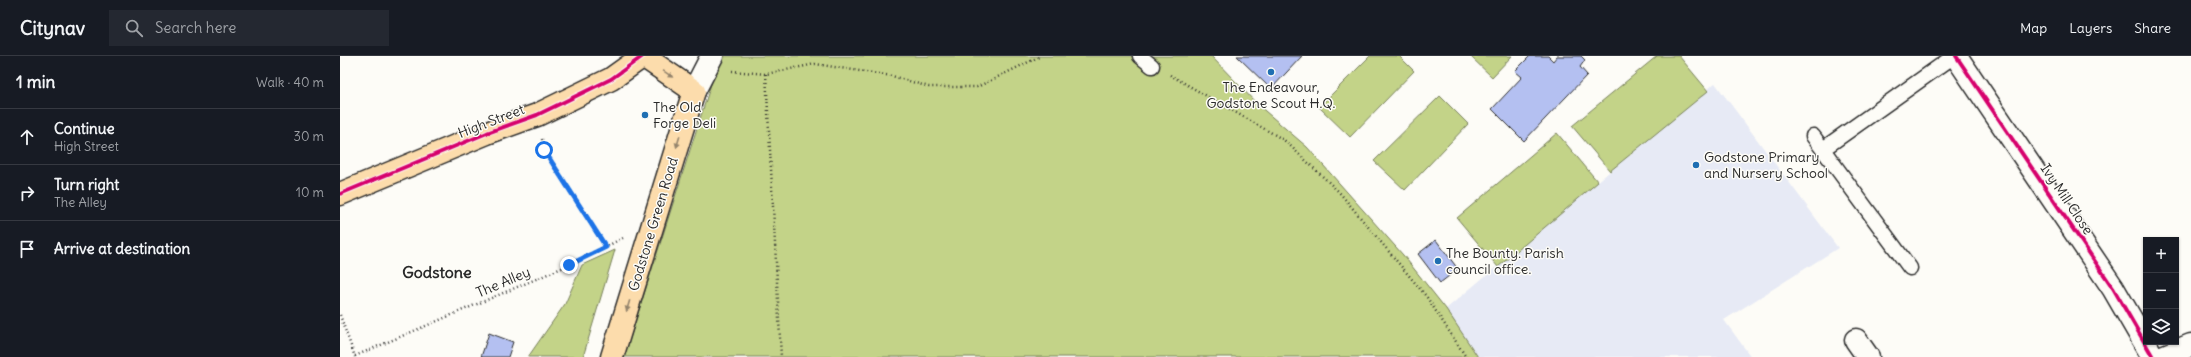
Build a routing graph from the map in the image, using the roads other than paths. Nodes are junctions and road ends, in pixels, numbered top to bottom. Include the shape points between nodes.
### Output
1 (643, 56) edge
2 (712, 56) edge
3 (1140, 56) edge
4 (1955, 56) edge
5 (1152, 66) road end
6 (694, 91) junction
7 (1813, 136) dead end
8 (1823, 150) junction
9 (340, 194) edge
10 (1910, 268) dead end
11 (2191, 345) edge
12 (612, 357) edge
13 (2153, 357) edge
14 (2162, 357) edge

1 -> 6 main road
1 - 9 main road, High Street via 611,79 537,115
2 - 6 street, Godstone Green Road
3 - 5 lane
4 - 8 lane
4 - 13 street, Ivy Mill Close via 2109,281
6 -> 12 main road, Godstone Green Road
7 - 8 lane
8 - 10 lane
11 - 14 street

